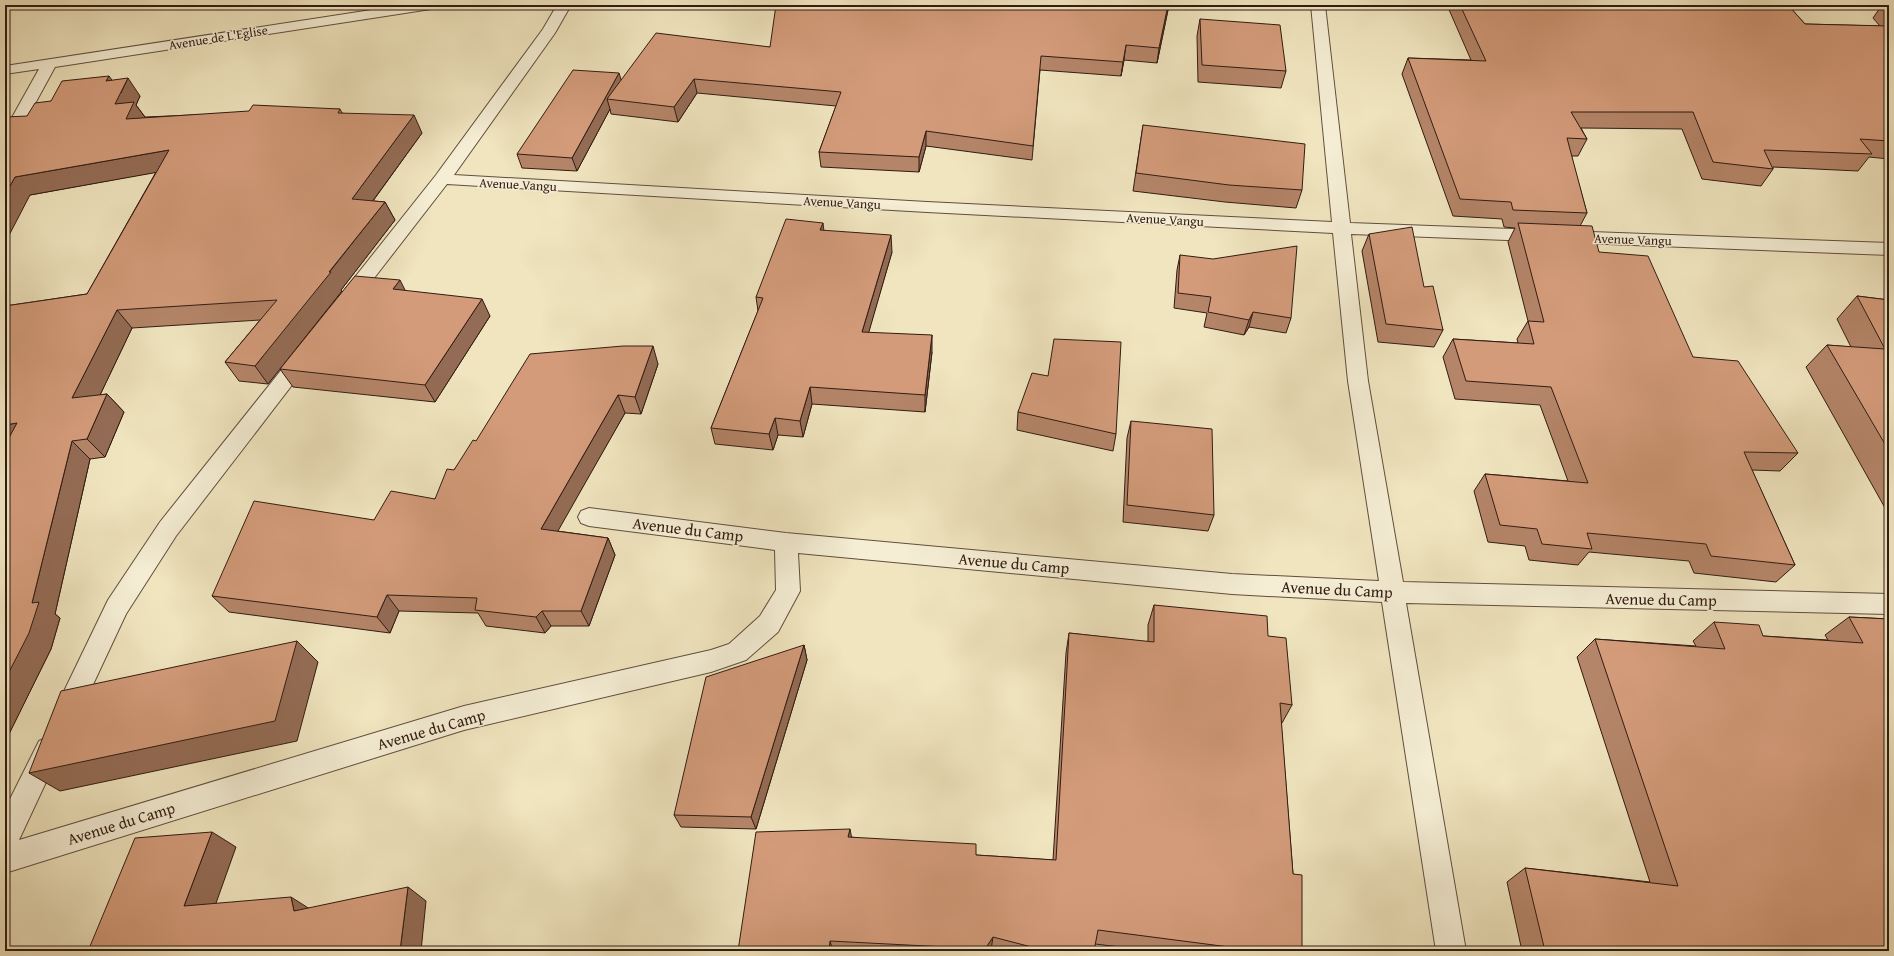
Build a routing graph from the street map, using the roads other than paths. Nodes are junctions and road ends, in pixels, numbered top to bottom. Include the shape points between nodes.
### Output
1 (11, 5) edge
2 (432, 5) edge
3 (564, 5) edge
4 (1318, 5) edge
5 (5, 6) edge
6 (50, 63) junction
7 (5, 70) edge
8 (5, 144) edge
9 (442, 179) junction
10 (1341, 228) junction
11 (1889, 249) edge
12 (334, 317) edge
13 (314, 342) edge
14 (589, 517) dead end
15 (786, 542) junction
16 (1391, 592) junction
17 (1889, 604) edge
18 (5, 839) edge
19 (5, 859) edge
20 (1451, 951) edge

1 - 5 street
2 - 6 street, Avenue de L'Eglise
3 - 9 street via 550,30
4 - 10 street
6 - 7 street, Avenue de L'Eglise
6 - 8 street
9 - 10 street, Avenue Vangu
9 - 12 street
10 - 11 street, Avenue Vangu
10 - 16 street via 1358,381
13 - 18 street via 168,529 117,607
14 - 15 street, Avenue du Camp
15 - 16 street, Avenue du Camp via 1232,584
15 - 19 street, Avenue du Camp via 788,591 769,624 737,652 711,661 464,718
16 - 17 street, Avenue du Camp
16 - 20 street

